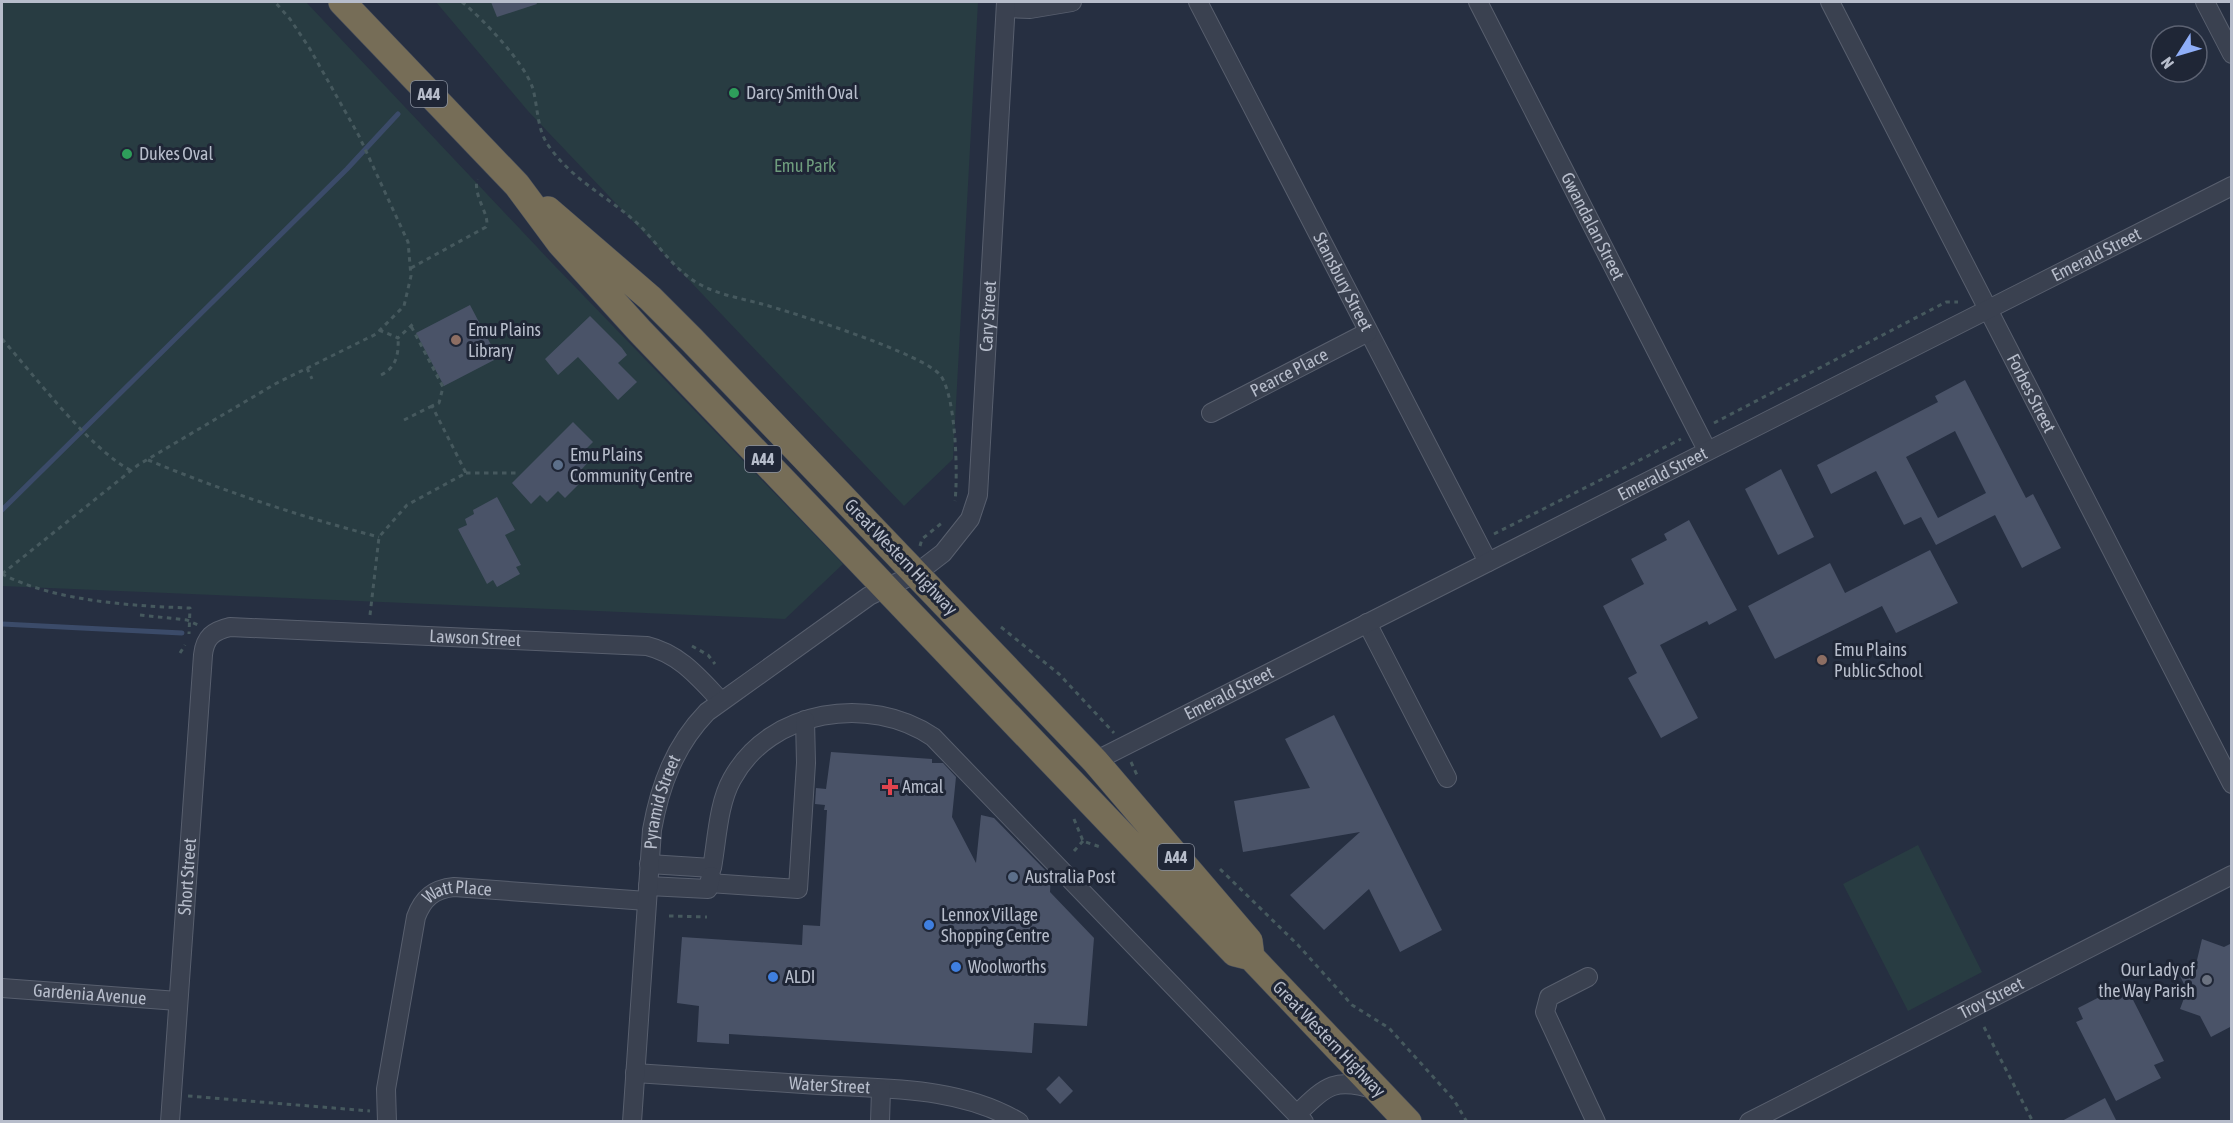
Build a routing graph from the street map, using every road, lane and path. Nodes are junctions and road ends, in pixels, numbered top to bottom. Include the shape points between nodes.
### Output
1 (275, 2) edge
2 (342, 2) edge
3 (462, 2) edge
4 (1072, 2) edge
5 (1198, 2) edge
6 (1478, 2) edge
7 (1830, 2) edge
8 (2205, 2) edge
9 (1006, 5) edge
10 (2232, 54) edge
11 (477, 179) dead end
12 (517, 186) junction
13 (2232, 186) edge
14 (411, 268) junction
15 (1959, 302) dead end
16 (1988, 309) junction
17 (379, 330) junction
18 (1368, 332) junction
19 (398, 338) junction
20 (2, 339) edge
21 (307, 368) junction
22 (381, 375) dead end
23 (312, 379) dead end
24 (432, 406) junction
25 (1211, 413) dead end
26 (404, 420) dead end
27 (1714, 423) dead end
28 (1686, 438) dead end
29 (1707, 450) junction
30 (147, 460) junction
31 (130, 470) junction
32 (466, 473) junction
33 (517, 473) dead end
34 (953, 509) dead end
35 (949, 516) dead end
36 (1492, 535) dead end
37 (380, 537) junction
38 (918, 560) junction
39 (1488, 561) junction
40 (2, 574) edge
41 (886, 588) junction
42 (140, 615) dead end
43 (370, 615) dead end
44 (189, 621) junction
45 (1367, 623) junction
46 (997, 624) dead end
47 (210, 635) junction
48 (180, 652) dead end
49 (721, 701) junction
50 (805, 720) junction
51 (1112, 729) dead end
52 (1095, 761) junction
53 (1136, 771) dead end
54 (1447, 778) dead end
55 (1139, 781) dead end
56 (2232, 784) edge
57 (1083, 841) dead end
58 (1074, 851) dead end
59 (649, 864) junction
60 (1218, 868) dead end
61 (2232, 875) edge
62 (710, 880) junction
63 (648, 894) junction
64 (669, 916) dead end
65 (707, 917) dead end
66 (1251, 957) junction
67 (1588, 977) dead end
68 (2, 988) edge
69 (178, 1001) junction
70 (1984, 1027) dead end
71 (635, 1073) junction
72 (881, 1089) junction
73 (1377, 1090) junction
74 (171, 1095) junction
75 (387, 1117) edge
76 (1301, 1118) edge
77 (170, 1122) edge
78 (632, 1122) edge
79 (880, 1122) edge
80 (1019, 1122) edge
81 (1408, 1122) edge
82 (1467, 1122) edge
83 (1596, 1122) edge
84 (1749, 1122) edge
85 (2033, 1122) edge

1 - 14 path via 310,49 376,168 408,242
2 - 12 highway, Great Western Highway / A44
3 - 34 path via 490,28 530,82 542,133 567,169 636,222 687,277 714,291 794,313 860,337 935,370 945,383 952,406 956,497
4 - 9 street via 1030,9
5 - 18 street, Stansbury Street
6 - 29 street, Gwandalan Street
7 - 16 street, Forbes Street
8 - 10 street
9 - 38 street, Cary Street via 978,495 963,531 943,553
11 - 14 path via 476,195 487,220 486,227
12 - 38 highway, Great Western Highway / A44 via 650,298
12 - 41 highway, Great Western Highway / A44 via 560,243 639,330
13 - 16 street, Emerald Street
14 - 17 path via 404,306
15 - 27 path via 1946,302
16 - 29 street, Emerald Street
16 - 56 street, Forbes Street
17 - 19 path
17 - 21 path
18 - 25 street, Pearce Place
18 - 39 street, Stansbury Street
19 - 22 path via 399,353 394,365
19 - 24 path via 413,325 443,387 439,403
20 - 31 path via 110,458
21 - 23 path
21 - 30 path
24 - 26 path
24 - 32 path
28 - 36 path
29 - 39 street, Emerald Street
30 - 31 path
30 - 37 path via 330,525
31 - 40 path
32 - 33 path
32 - 37 path via 407,505
35 - 38 path via 922,539
37 - 43 path
38 - 41 street, Cary Street
38 - 52 highway, Great Western Highway / A44
39 - 45 street, Emerald Street
40 - 44 path via 28,585 100,600 190,608
41 - 49 street, Pyramid Street
41 - 66 highway, Great Western Highway / A44 via 1235,953
42 - 44 path
44 - 47 path
44 - 48 path via 189,639
45 - 52 street, Emerald Street
45 - 54 street
46 - 51 path via 1059,674
47 - 49 street, Lawson Street via 230,627 647,646 672,654
47 - 69 street, Short Street via 203,654
49 - 59 street, Pyramid Street via 698,721 670,764 656,811
50 - 62 street via 772,734 741,764 729,785
50 - 62 street via 798,890
50 - 76 street via 830,714 882,716 933,737
52 - 66 highway, Great Western Highway / A44 via 1249,941
53 - 55 path
57 - 58 path
59 - 62 street
59 - 63 street, Pyramid Street
60 - 82 path via 1298,945 1352,1005 1389,1028 1454,1100
61 - 84 street, Troy Street
62 - 63 street, Watt Place
63 - 71 street, Pyramid Street
63 - 75 street, Watt Place via 454,887 437,890 426,898 416,917 386,1089
64 - 65 path
66 - 73 highway, Great Western Highway / A44
67 - 83 street via 1549,997 1545,1012
68 - 69 street, Gardenia Avenue
69 - 74 street, Short Street
70 - 85 path
71 - 72 street, Water Street
71 - 78 street, Pyramid Street
72 - 79 street
72 - 80 street, Water Street via 959,1097 982,1103
73 - 76 street via 1353,1083 1337,1084 1320,1094
73 - 81 highway, Great Western Highway / A44
74 - 75 path
74 - 77 street, Short Street

